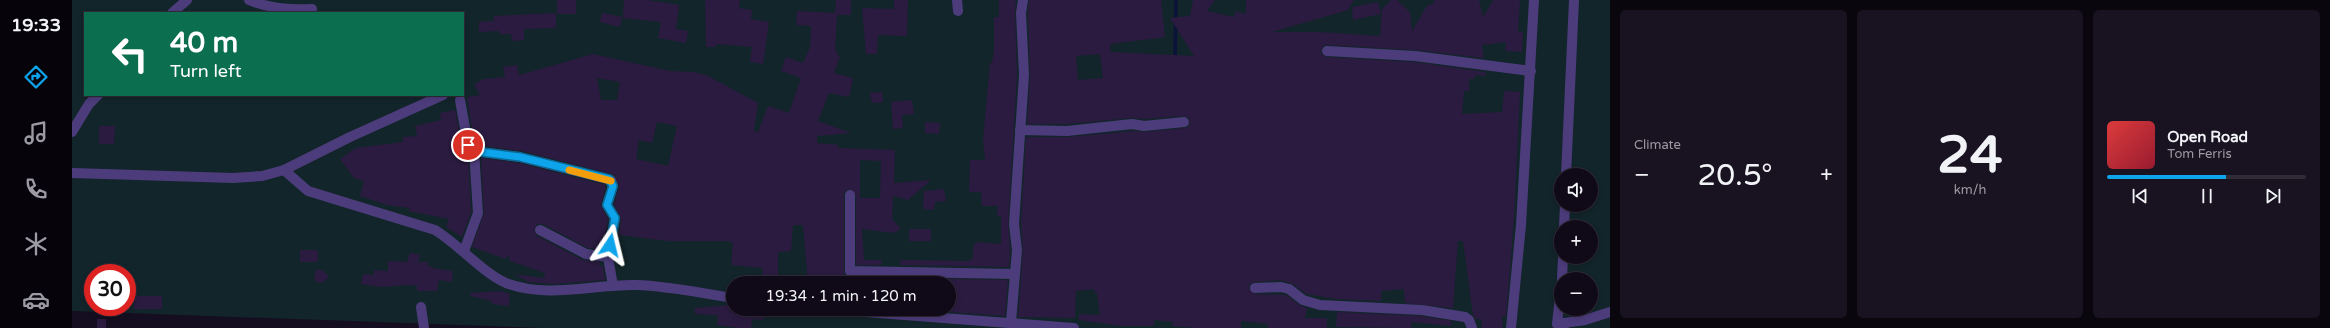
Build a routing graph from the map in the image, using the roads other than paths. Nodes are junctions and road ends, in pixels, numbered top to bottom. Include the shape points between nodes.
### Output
1 (187, 0) edge
2 (249, 0) edge
3 (957, 0) edge
4 (1022, 0) edge
5 (1534, 0) edge
6 (1574, 0) edge
7 (312, 9) dead end
8 (958, 11) dead end
9 (173, 12) edge
10 (1327, 51) dead end
11 (1531, 71) junction
12 (97, 96) edge
13 (441, 96) edge
14 (460, 100) dead end
15 (1184, 122) dead end
16 (1020, 130) junction
17 (72, 132) edge
18 (474, 151) junction
19 (1566, 168) edge
20 (284, 170) junction
21 (72, 172) edge
22 (850, 195) dead end
23 (540, 230) dead end
24 (464, 251) junction
25 (608, 257) junction
26 (1015, 274) junction
27 (613, 286) junction
28 (1255, 288) dead end
29 (726, 297) edge
30 (421, 307) dead end
31 (1610, 312) edge
32 (926, 316) edge
33 (1559, 316) edge
34 (1011, 322) junction
35 (1558, 324) junction
36 (424, 328) edge
37 (1074, 328) edge
38 (1472, 328) edge
39 (1511, 328) edge
40 (1568, 328) edge

1 - 9 street
2 - 7 street via 263,6 291,10
3 - 8 street
4 - 16 street via 1024,75
5 - 11 street
6 - 19 street
10 - 11 street via 1415,56
11 - 39 street
12 - 17 street via 89,104
13 - 20 street via 368,128
14 - 18 street via 468,145
15 - 16 street via 1144,126 1113,125 1067,131
16 - 26 street via 1014,224 1017,250
18 - 24 street via 478,213
18 - 25 street via 520,157 611,180 613,186 607,205 614,214 614,220
20 - 21 street via 262,176 233,178
20 - 24 street via 308,191 430,228 449,238
22 - 26 street via 850,271
23 - 25 street via 586,254
24 - 27 street via 504,282 524,289 561,291
25 - 27 street
26 - 34 street
27 - 29 street via 677,289
28 - 38 street via 1289,289 1303,300 1320,305 1422,310 1465,316
30 - 36 street
31 - 35 street via 1585,320
32 - 34 street
33 - 35 street
34 - 37 street
35 - 40 street

